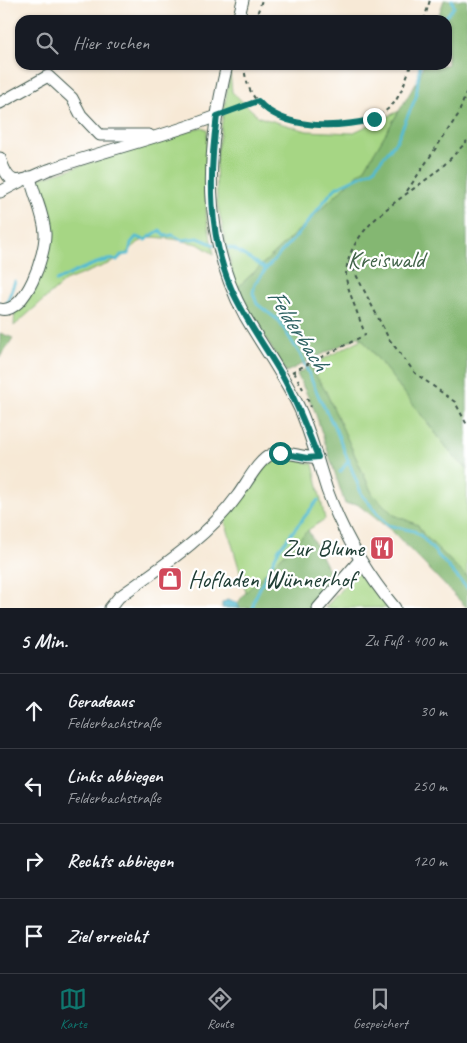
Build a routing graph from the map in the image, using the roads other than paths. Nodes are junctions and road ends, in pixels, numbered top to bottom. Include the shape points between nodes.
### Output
1 (242, 0) edge
2 (239, 15) edge
3 (226, 70) edge
4 (0, 102) edge
5 (217, 116) junction
6 (163, 135) junction
7 (0, 158) edge
8 (27, 179) junction
9 (0, 192) edge
10 (0, 309) edge
11 (318, 457) junction
12 (359, 561) junction
13 (110, 608) edge
14 (318, 608) edge
15 (395, 608) edge

1 - 2 street
3 - 5 street
4 - 6 street via 48,76 72,98 81,115 100,136
5 - 6 street
5 - 11 street via 211,158 211,204 219,251 231,288 302,414
6 - 8 street via 49,169
7 - 8 street via 9,178 16,181
8 - 9 street
8 - 10 street via 43,219 45,245 38,269 19,304
11 - 12 street via 335,510
11 - 13 street via 280,453 268,457 230,506 194,541 126,592
12 - 14 street
12 - 15 street

